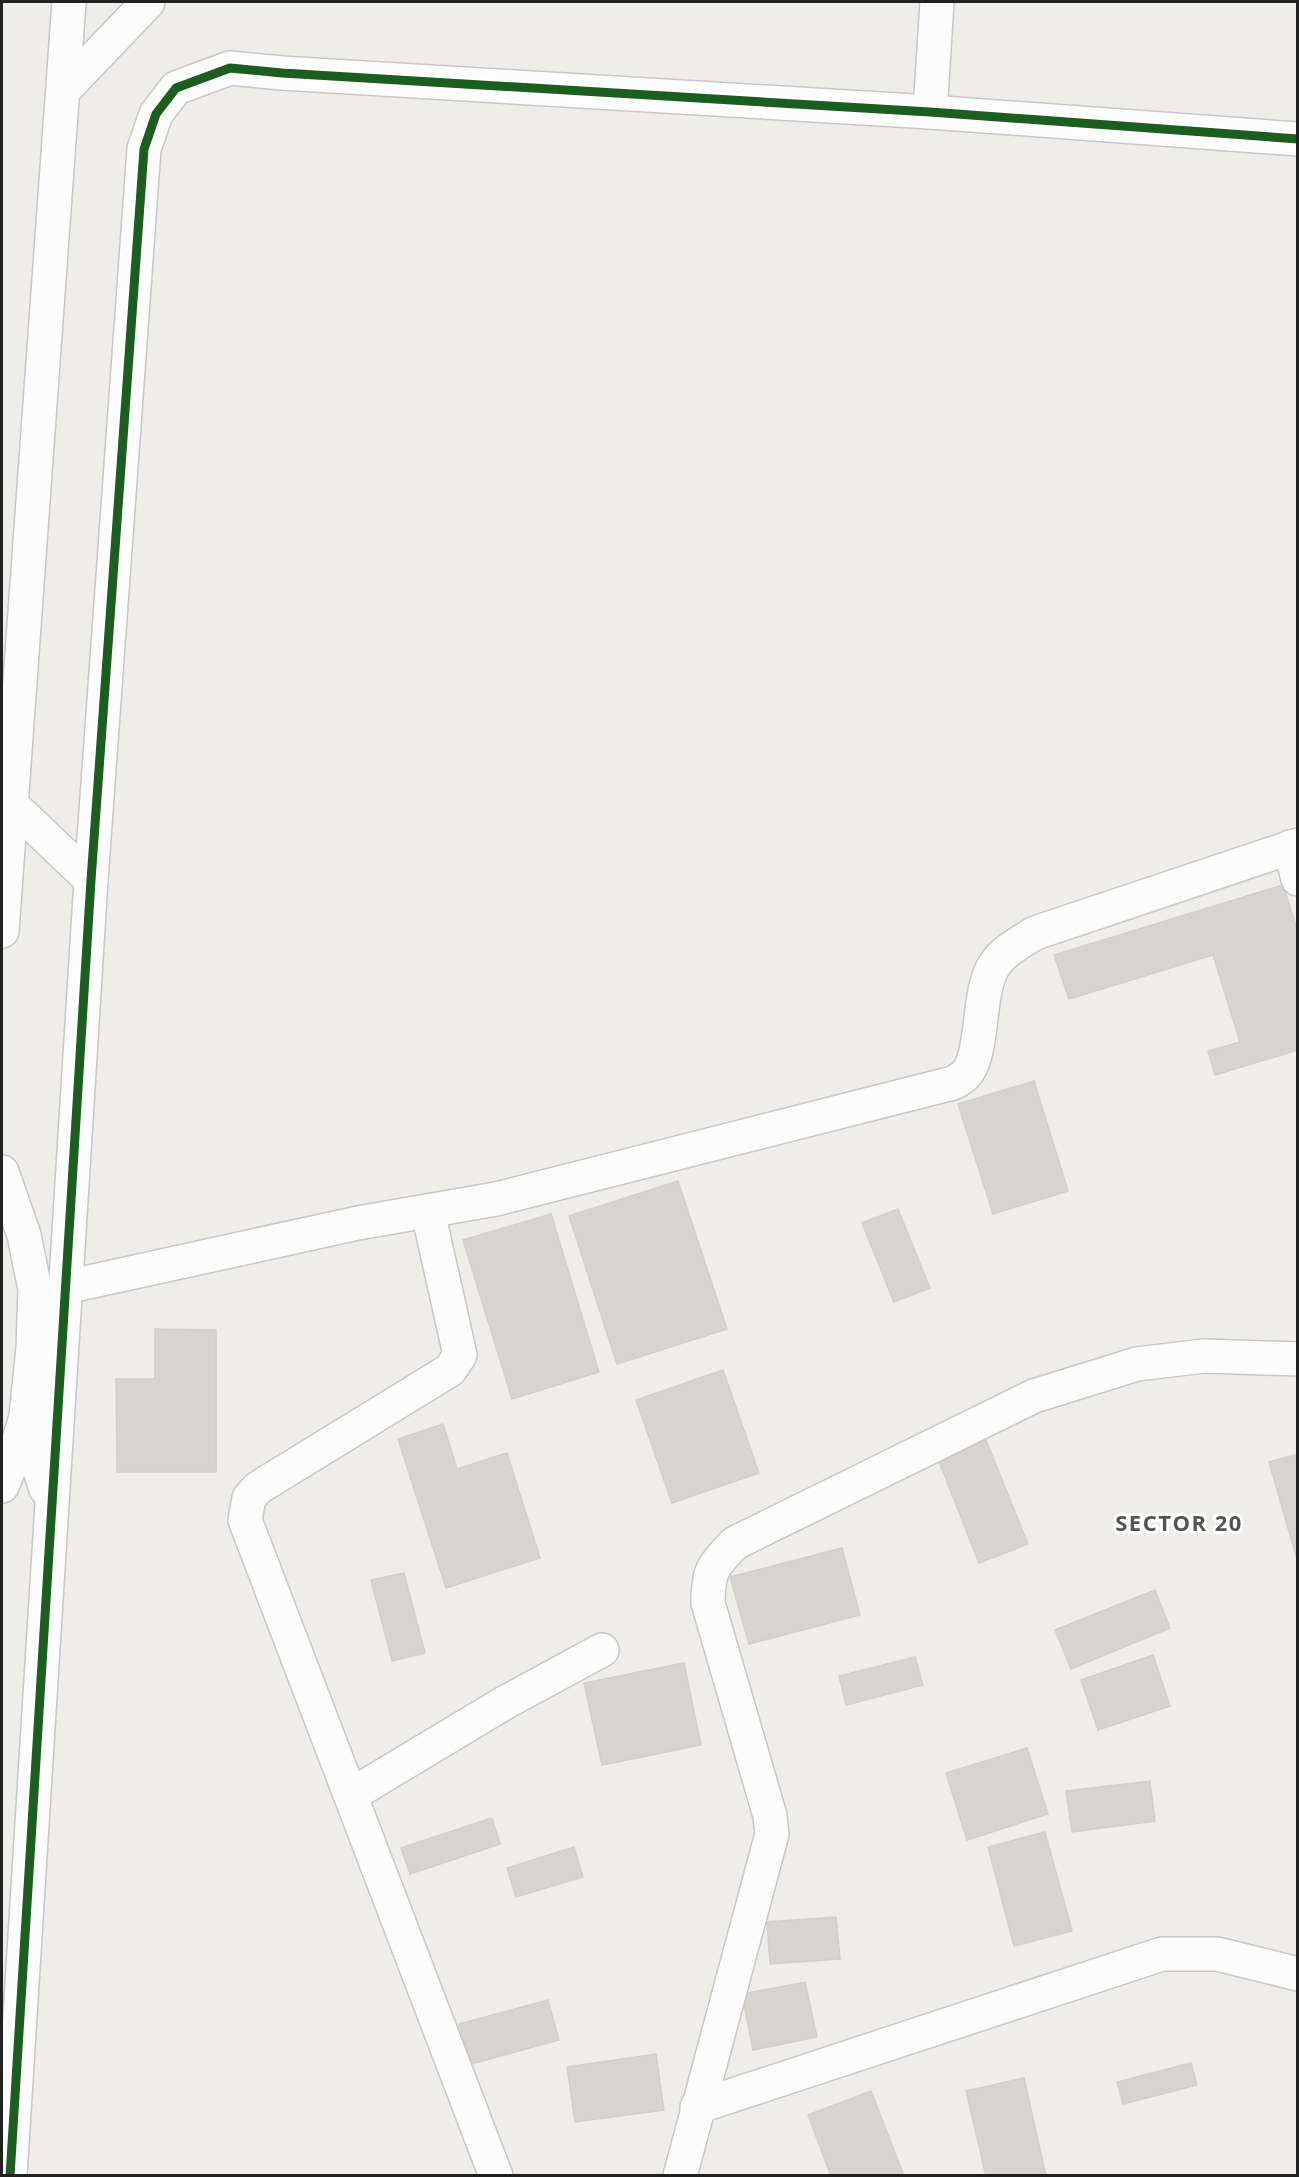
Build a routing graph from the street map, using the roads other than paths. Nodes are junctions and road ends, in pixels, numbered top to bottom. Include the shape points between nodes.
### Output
1 (69, 2) edge
2 (148, 2) edge
3 (937, 2) edge
4 (63, 91) junction
5 (930, 112) junction
6 (1298, 139) edge
7 (10, 803) junction
8 (1294, 846) edge
9 (1298, 879) edge
10 (91, 880) junction
11 (2, 931) edge
12 (2, 1173) edge
13 (428, 1212) junction
14 (66, 1287) junction
15 (1298, 1359) edge
16 (26, 1416) junction
17 (2, 1486) edge
18 (52, 1508) junction
19 (602, 1650) dead end
20 (351, 1795) junction
21 (1298, 1974) edge
22 (697, 2107) junction
23 (10, 2175) edge
24 (496, 2175) edge
25 (680, 2175) edge

1 - 4 street
2 - 4 street
3 - 5 street
4 - 7 street
5 - 6 street
5 - 10 street via 230,68 176,88 156,114 144,149
7 - 10 street
7 - 11 street
8 - 9 street
8 - 13 street via 1035,933 1007,951 986,982 974,1061 966,1075 953,1083 496,1199
10 - 14 street
12 - 16 street via 24,1235 35,1289
13 - 14 street via 358,1223
13 - 20 street via 460,1355 456,1363 258,1488 246,1508 245,1520
14 - 18 street
15 - 22 street via 1204,1356 1137,1364 1034,1396 735,1543 715,1564 708,1584 708,1603 772,1834
16 - 17 street
16 - 18 street
18 - 23 street
19 - 20 street
20 - 24 street
21 - 22 street via 1217,1954 1162,1954
22 - 25 street

